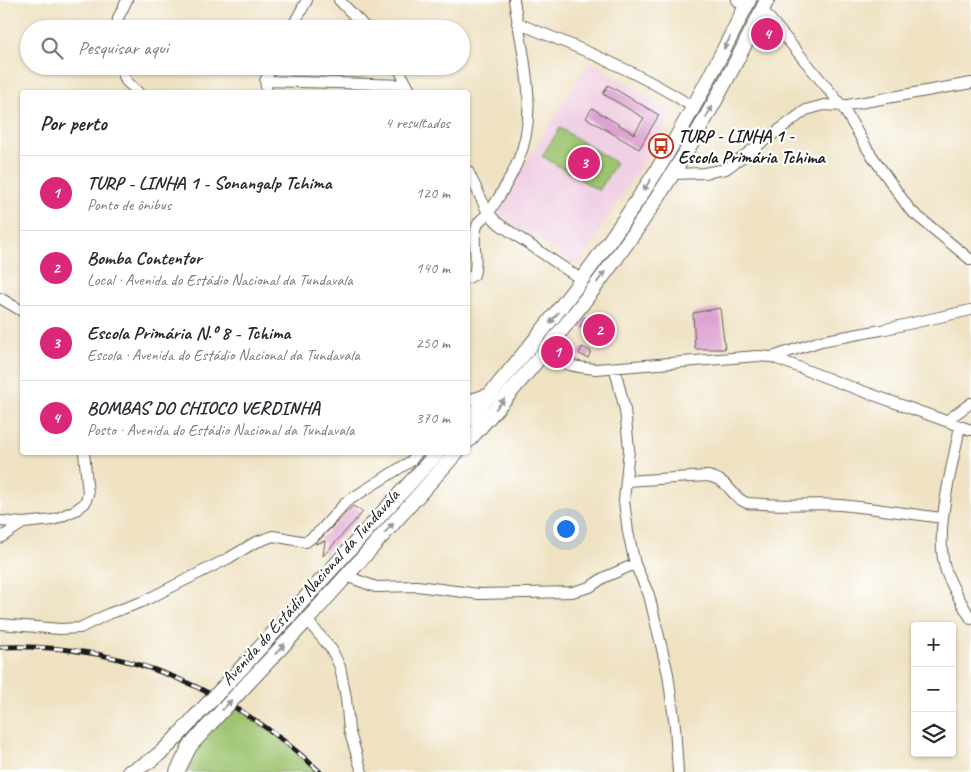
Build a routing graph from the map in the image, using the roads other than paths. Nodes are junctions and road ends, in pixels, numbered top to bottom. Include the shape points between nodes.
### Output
1 (128, 0) edge
2 (307, 0) edge
3 (339, 0) edge
4 (514, 0) edge
5 (744, 3) edge
6 (765, 5) edge
7 (118, 20) edge
8 (296, 20) edge
9 (358, 20) edge
10 (517, 23) junction
11 (124, 75) edge
12 (268, 75) edge
13 (402, 75) edge
14 (265, 82) junction
15 (971, 83) edge
16 (409, 89) edge
17 (136, 90) edge
18 (267, 90) edge
19 (842, 106) junction
20 (693, 107) junction
21 (673, 174) junction
22 (470, 176) edge
23 (488, 213) junction
24 (971, 260) edge
25 (470, 277) edge
26 (582, 280) junction
27 (0, 298) edge
28 (20, 310) edge
29 (971, 310) edge
30 (544, 353) junction
31 (772, 357) junction
32 (616, 368) junction
33 (491, 393) junction
34 (470, 399) edge
35 (971, 403) edge
36 (470, 418) edge
37 (946, 421) junction
38 (960, 426) junction
39 (971, 430) edge
40 (470, 439) edge
41 (84, 455) edge
42 (415, 455) edge
43 (435, 455) edge
44 (454, 455) edge
45 (626, 481) junction
46 (943, 518) junction
47 (0, 521) edge
48 (23, 523) junction
49 (0, 538) edge
50 (635, 564) junction
51 (346, 576) junction
52 (971, 619) edge
53 (307, 620) junction
54 (0, 624) edge
55 (129, 772) edge
56 (177, 772) edge
57 (362, 772) edge
58 (678, 772) edge

1 - 7 street
2 - 8 street
3 - 9 street
4 - 10 street
5 -> 20 street
6 - 19 street
21 -> 6 street
10 - 20 street via 588,51 665,89
10 - 23 street via 529,104 526,137 518,161
11 - 17 street
12 - 14 street
13 - 16 street
14 - 16 street
14 - 18 street
15 - 19 street
19 - 21 street via 824,105 806,110 726,169
19 - 24 street via 910,210
20 -> 26 street via 659,166
30 -> 21 street via 600,280
22 - 23 street
23 - 25 street via 479,223 475,240 477,265
23 - 26 street via 499,224
26 -> 33 street
27 - 28 street
29 - 31 street via 821,341
30 - 32 street via 562,364 578,368
40 -> 30 street
31 - 32 street
31 - 37 street
32 - 45 street via 629,449
33 - 34 street
33 - 36 street
35 - 37 street
37 - 38 street
38 - 39 street
38 - 46 street
41 - 48 street via 88,494 85,503 53,520
42 - 54 street via 346,502 306,542 273,536 254,543 142,602 80,628
43 - 55 street, Avenida do Estádio Nacional da Tundavala, bridge via 173,742 151,761
51 -> 44 street, Avenida do Estádio Nacional da Tundavala
45 - 46 street via 717,477 747,503 840,505
45 - 50 street via 624,501
46 - 52 street via 945,568
47 - 48 street
48 - 49 street
50 - 51 street via 590,587 572,592 479,594 417,586 376,587
50 - 58 street via 649,595 668,674
51 - 53 street, Avenida do Estádio Nacional da Tundavala
56 -> 53 street, Avenida do Estádio Nacional da Tundavala, bridge via 190,746
53 - 57 street via 332,650 340,666 349,730

